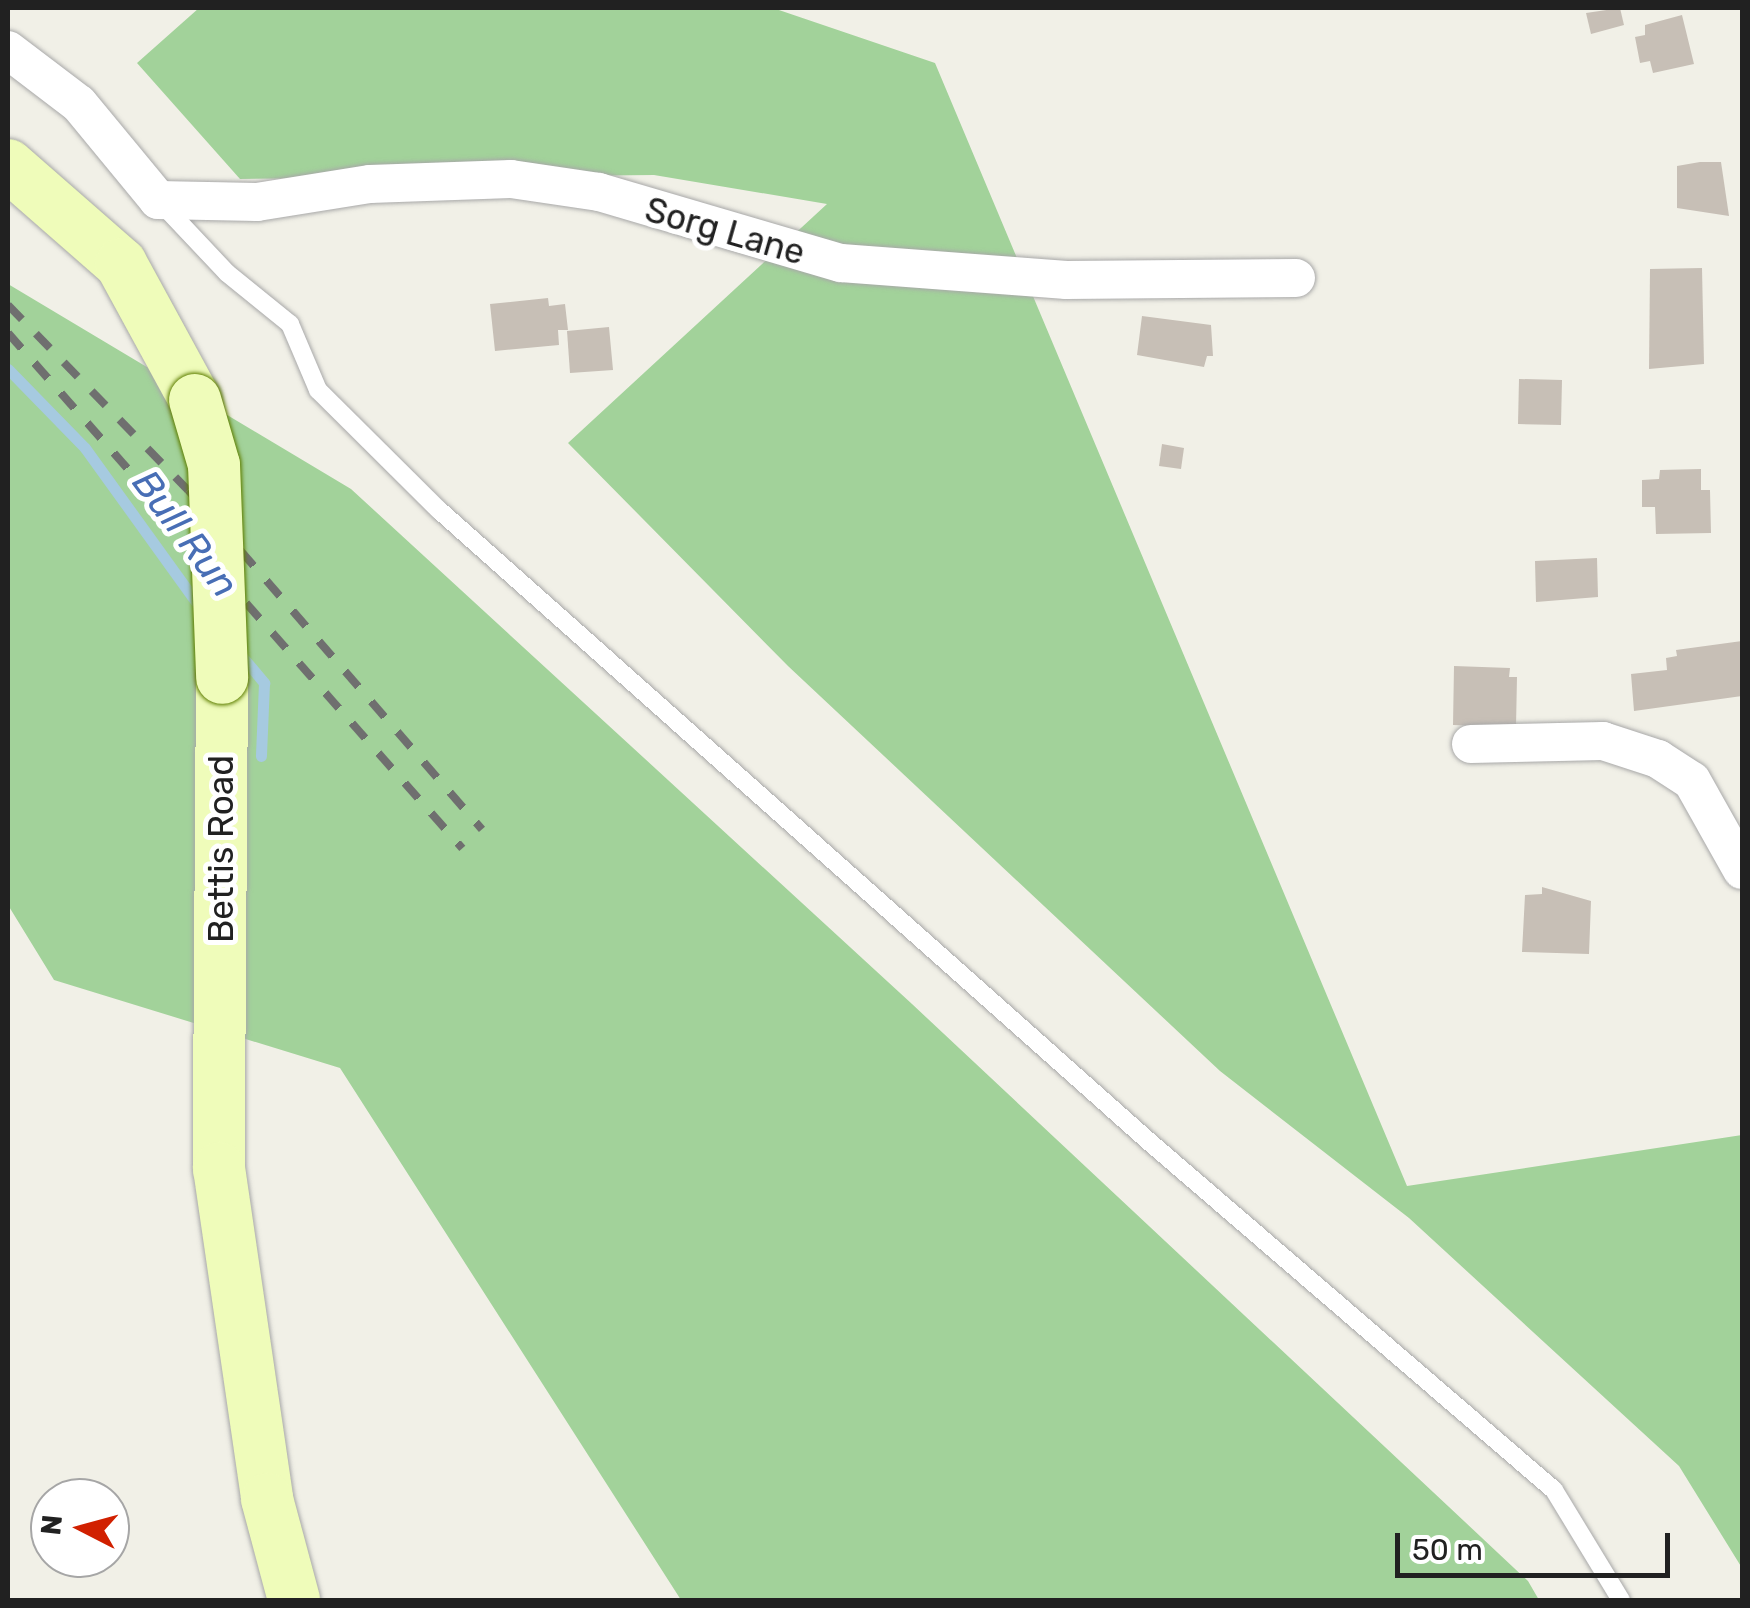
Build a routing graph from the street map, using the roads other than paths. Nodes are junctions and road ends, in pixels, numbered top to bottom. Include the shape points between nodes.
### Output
1 (8, 50) edge
2 (8, 166) edge
3 (158, 200) junction
4 (1296, 278) dead end
5 (1471, 744) dead end
6 (1742, 870) edge
7 (294, 1600) edge
8 (1620, 1600) edge

1 - 3 street via 78,104
2 - 7 street, Bettis Road, bridge via 121,264 196,400 214,465 222,678 220,1168 267,1499
3 - 4 street, Sorg Lane via 257,202 370,184 511,180 599,192 841,263 1066,280
3 - 8 lane via 226,273 290,324 318,390 439,510 1153,1145 1554,1490
5 - 6 street via 1603,741 1658,759 1692,780

